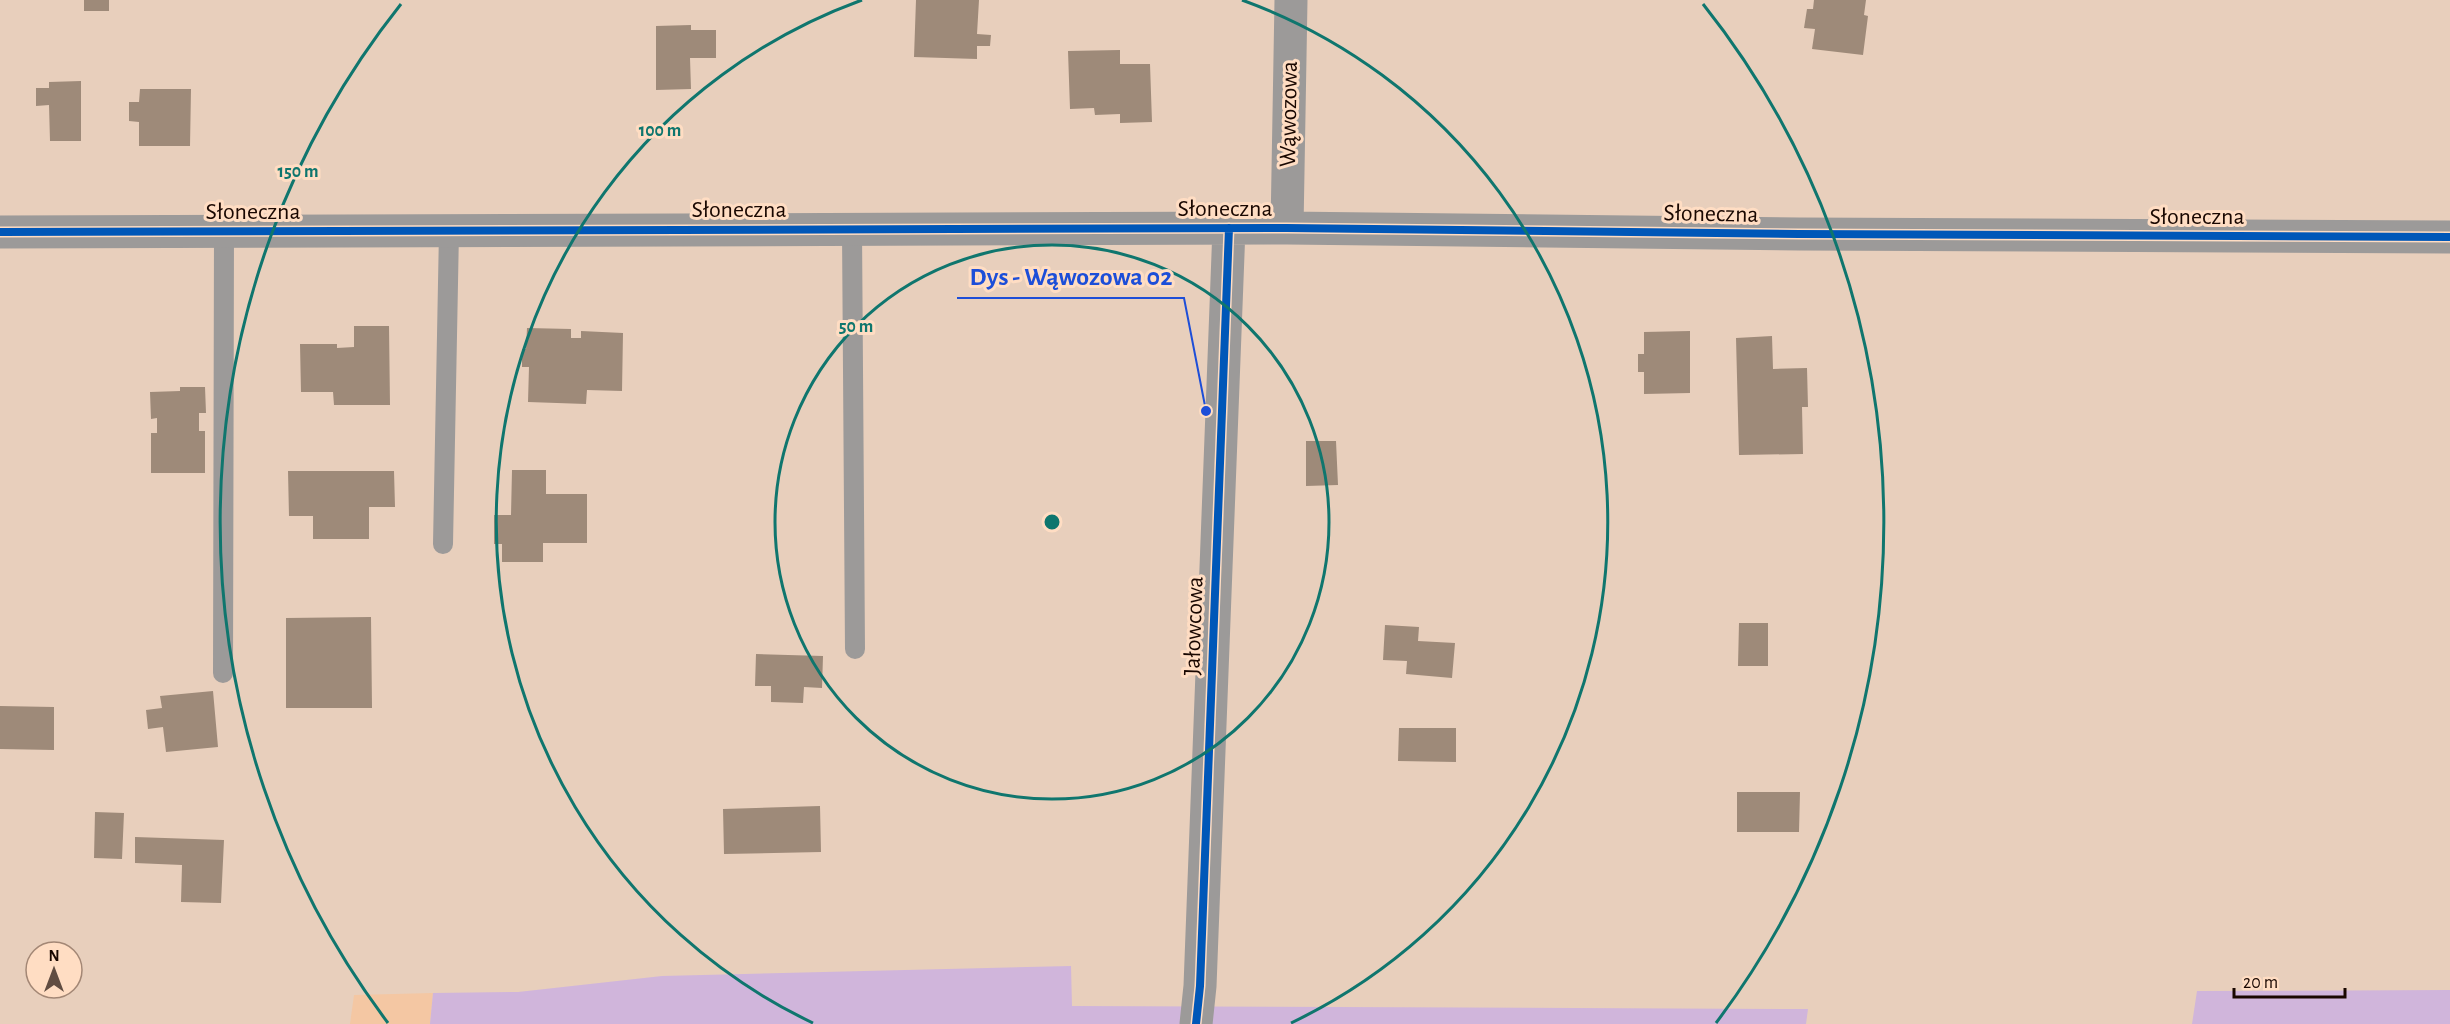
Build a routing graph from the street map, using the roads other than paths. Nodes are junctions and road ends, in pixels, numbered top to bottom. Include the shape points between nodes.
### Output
1 (1291, 0) edge
2 (1229, 228) junction
3 (1287, 228) junction
4 (852, 230) junction
5 (224, 231) junction
6 (449, 231) junction
7 (0, 232) edge
8 (2450, 237) edge
9 (443, 544) dead end
10 (855, 648) dead end
11 (223, 673) dead end
12 (1196, 1024) edge

1 - 3 street, Wąwozowa
2 - 3 street, Słoneczna
2 - 4 street, Słoneczna
2 - 12 street, Jałowcowa
3 - 8 street, Słoneczna
4 - 6 street, Słoneczna
4 - 10 lane
5 - 6 street, Słoneczna
5 - 7 street, Słoneczna
5 - 11 lane
6 - 9 lane

